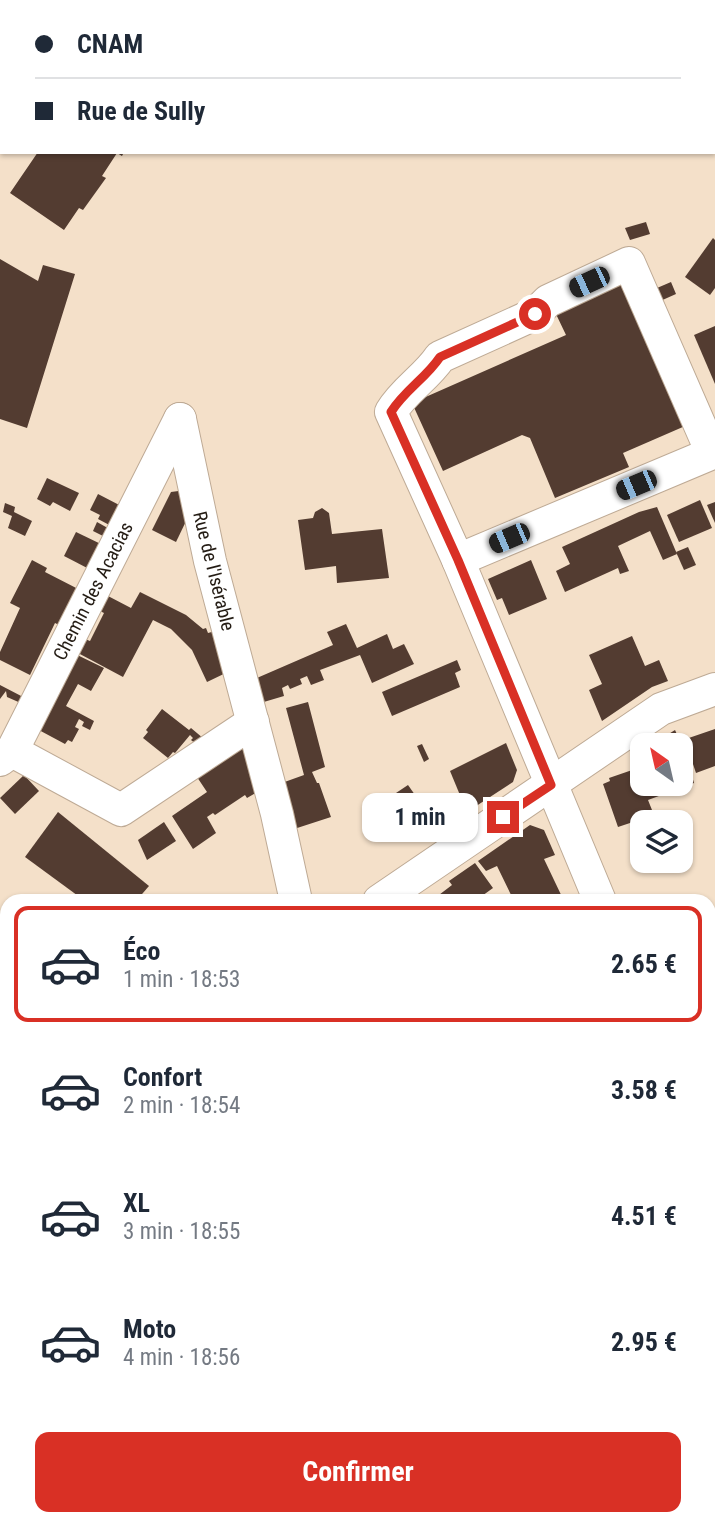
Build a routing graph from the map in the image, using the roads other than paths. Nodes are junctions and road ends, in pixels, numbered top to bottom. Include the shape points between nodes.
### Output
1 (180, 419) joint
2 (714, 452) edge
3 (458, 560) junction
4 (715, 689) edge
5 (253, 722) junction
6 (6, 755) edge
7 (551, 785) junction
8 (294, 894) edge
9 (389, 894) edge
10 (597, 894) edge

1 - 5 street, Rue de l'Isérable via 210,561
1 - 6 street, Chemin des Acacias
2 - 3 street
2 - 3 street via 629,263 548,301 535,314 440,357 391,412
3 - 7 street
4 - 7 street via 661,709
5 - 6 street via 121,810
5 - 8 street, Rue de l'Isérable
7 - 9 street
7 - 10 street

